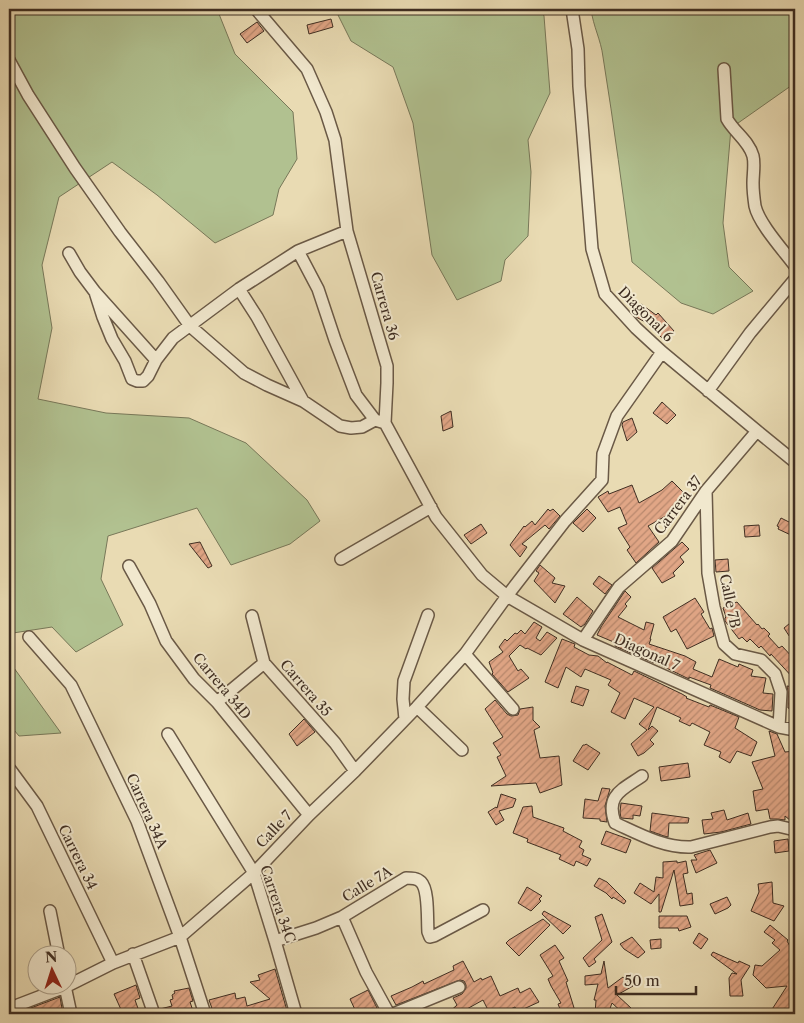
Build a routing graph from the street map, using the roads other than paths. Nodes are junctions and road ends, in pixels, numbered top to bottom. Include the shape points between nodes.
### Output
1 (256, 9) edge
2 (572, 9) edge
3 (9, 60) edge
4 (724, 69) dead end
5 (347, 231) junction
6 (298, 250) junction
7 (69, 253) dead end
8 (795, 266) edge
9 (795, 279) edge
10 (239, 289) junction
11 (95, 292) junction
12 (190, 326) junction
13 (662, 352) junction
14 (156, 360) junction
15 (708, 390) junction
16 (302, 401) junction
17 (380, 422) junction
18 (757, 431) junction
19 (795, 462) edge
20 (706, 491) junction
21 (431, 507) junction
22 (341, 559) dead end
23 (129, 566) dead end
24 (507, 596) junction
25 (428, 615) dead end
26 (252, 616) dead end
27 (29, 638) dead end
28 (583, 640) junction
29 (465, 654) junction
30 (264, 663) junction
31 (217, 702) junction
32 (417, 707) junction
33 (513, 708) dead end
34 (405, 719) junction
35 (779, 727) junction
36 (795, 730) edge
37 (168, 734) dead end
38 (462, 750) dead end
39 (9, 768) edge
40 (356, 771) junction
41 (642, 776) dead end
42 (309, 815) junction
43 (795, 830) edge
44 (254, 873) junction
45 (483, 910) dead end
46 (50, 911) dead end
47 (342, 917) junction
48 (180, 937) junction
49 (275, 941) junction
50 (57, 946) edge
51 (133, 954) junction
52 (112, 963) junction
53 (78, 980) edge
54 (459, 988) dead end
55 (40, 996) edge
56 (67, 996) edge
57 (9, 1010) edge
58 (71, 1014) edge
59 (154, 1014) edge
60 (205, 1014) edge
61 (296, 1014) edge
62 (389, 1014) edge
63 (393, 1014) edge

1 - 5 street, Carrera 36 via 307,69 326,112 335,140
2 - 13 street, Diagonal 6 via 578,48 592,249 605,294
3 - 12 street via 75,168
4 - 8 street via 727,119 753,155 755,207
5 - 6 street
5 - 17 street, Carrera 36 via 387,366 388,383
6 - 10 street
6 - 17 street via 318,289 356,395
7 - 11 street
9 - 15 street
10 - 12 street
10 - 16 street
11 - 14 street
11 - 14 street via 112,339 132,379 143,381
12 - 14 street via 174,338
12 - 16 street via 244,373
13 - 15 street, Diagonal 6
13 - 24 street, Calle 7 via 617,416 603,454 602,480
15 - 18 street, Diagonal 6
16 - 17 street via 340,426 362,427
17 - 21 street
18 - 19 street, Diagonal 6
18 - 20 street, Carrera 37
20 - 28 street, Carrera 37 via 672,542 619,587
20 - 35 street, Calle 7B via 708,574 724,644 735,654 761,660 775,674 781,692
21 - 22 street
21 - 24 street via 482,575
23 - 31 street, Carrera 34D via 166,641 194,679
24 - 28 street, Diagonal 7
24 - 29 street, Calle 7
25 - 34 street via 404,681
26 - 30 street, Carrera 35
27 - 48 street, Carrera 34A via 71,685 137,821
28 - 35 street, Diagonal 7
29 - 32 street, Calle 7
29 - 33 street
30 - 31 street
30 - 40 street, Carrera 35
31 - 42 street, Carrera 34D
32 - 34 street, Calle 7
32 - 38 street
34 - 40 street, Calle 7
35 - 36 street
37 - 44 street, Carrera 34C
39 - 52 street, Carrera 34 via 37,806
40 - 42 street, Calle 7
41 - 43 street via 618,792 611,809 615,823 647,838 691,847 770,827
42 - 44 street, Calle 7
44 - 48 street, Calle 7
44 - 49 street, Carrera 34C
45 - 47 street, Calle 7A via 430,937 426,890 421,882 406,878
46 - 50 street
47 - 49 street, Calle 7A
47 - 62 street
48 - 51 street, Calle 7
48 - 60 street, Carrera 34A
49 - 61 street, Carrera 34C
51 - 52 street, Calle 7
51 - 59 street
52 - 53 street, Calle 7
54 - 63 street
55 - 57 street, Calle 7
56 - 58 street

